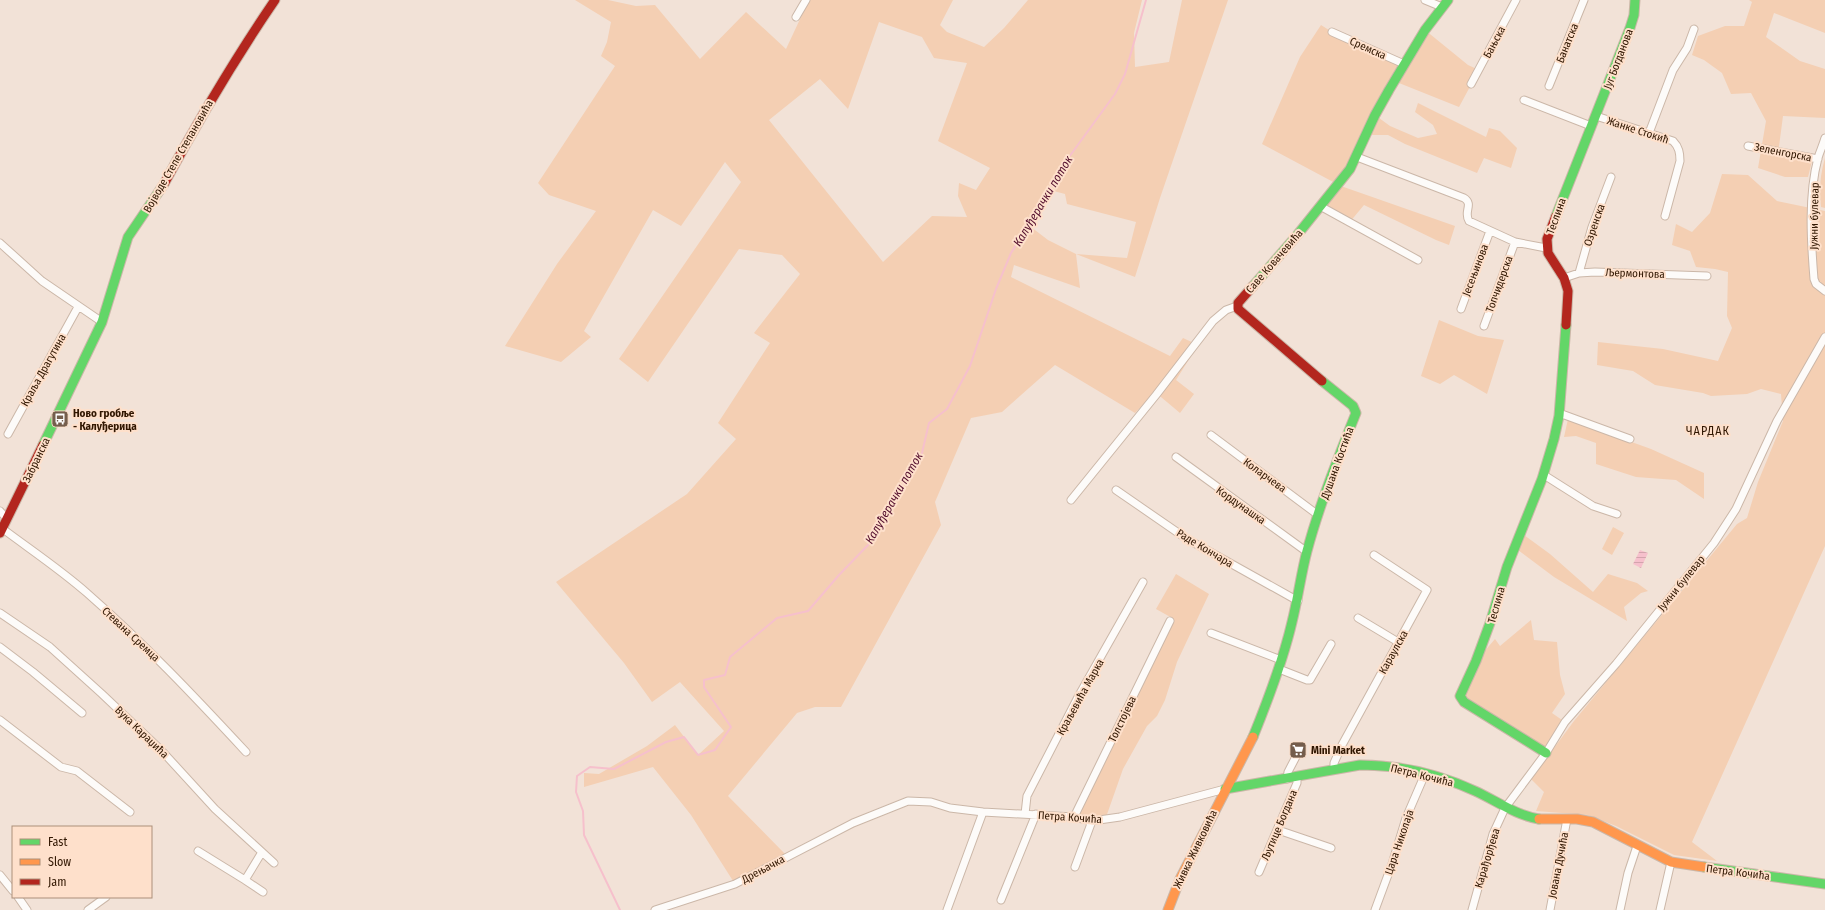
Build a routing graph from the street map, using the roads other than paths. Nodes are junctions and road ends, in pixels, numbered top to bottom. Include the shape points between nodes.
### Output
1 (275, 0) edge
2 (806, 0) edge
3 (1425, 0) edge
4 (1516, 0) edge
5 (1584, 0) edge
6 (1635, 0) edge
7 (1445, 3) edge
8 (796, 17) dead end
9 (1694, 29) dead end
10 (1332, 32) dead end
11 (1404, 64) junction
12 (1471, 84) dead end
13 (1549, 86) dead end
14 (1524, 100) dead end
15 (1596, 116) junction
16 (1591, 126) junction
17 (1649, 133) junction
18 (1825, 138) edge
19 (1748, 146) dead end
20 (1356, 158) junction
21 (1818, 159) junction
22 (1611, 177) dead end
23 (1320, 206) junction
24 (1665, 216) dead end
25 (1490, 232) junction
26 (1515, 242) junction
27 (0, 243) edge
28 (1546, 248) junction
29 (1418, 260) dead end
30 (1579, 274) junction
31 (1707, 276) dead end
32 (1564, 278) junction
33 (1825, 291) edge
34 (1237, 306) junction
35 (78, 307) junction
36 (1461, 309) dead end
37 (102, 322) junction
38 (1484, 326) dead end
39 (1825, 337) edge
40 (1559, 413) junction
41 (8, 434) dead end
42 (1211, 435) dead end
43 (1630, 439) dead end
44 (1176, 457) dead end
45 (1544, 475) junction
46 (1116, 490) dead end
47 (1071, 500) dead end
48 (0, 512) edge
49 (1617, 514) dead end
50 (1318, 515) junction
51 (7, 519) junction
52 (1, 531) edge
53 (1307, 552) junction
54 (1374, 555) dead end
55 (1143, 582) dead end
56 (1298, 601) junction
57 (0, 613) edge
58 (1358, 618) dead end
59 (1170, 621) dead end
60 (1212, 633) dead end
61 (1398, 642) junction
62 (1331, 644) dead end
63 (0, 647) edge
64 (1280, 664) junction
65 (82, 713) dead end
66 (0, 720) edge
67 (1300, 750) dead end
68 (246, 752) dead end
69 (1546, 753) junction
70 (1334, 770) junction
71 (1425, 774) junction
72 (1297, 777) junction
73 (1288, 779) junction
74 (1225, 789) junction
75 (1505, 808) junction
76 (130, 812) dead end
77 (983, 812) junction
78 (1025, 814) junction
79 (1036, 814) junction
80 (867, 817) joint
81 (1074, 817) junction
82 (1567, 819) junction
83 (1092, 821) junction
84 (1278, 830) junction
85 (1637, 846) junction
86 (1331, 848) dead end
87 (198, 851) dead end
88 (262, 852) junction
89 (1671, 862) junction
90 (274, 863) dead end
91 (1075, 867) dead end
92 (1259, 872) dead end
93 (0, 875) edge
94 (245, 880) junction
95 (1825, 884) edge
96 (12, 890) edge
97 (263, 892) dead end
98 (19, 898) edge
99 (105, 898) edge
100 (1001, 900) dead end
101 (27, 910) edge
102 (88, 910) edge
103 (655, 910) edge
104 (947, 910) edge
105 (1168, 910) edge
106 (1375, 910) edge
107 (1472, 910) edge
108 (1550, 910) edge
109 (1620, 910) edge
110 (1660, 910) edge

1 - 37 street, Војводе Степе Степановића via 244,44 162,187 128,237
2 - 8 street
3 - 7 street
4 - 12 street, Бањска
5 - 13 street, Банатска
6 - 15 street, Југ Богданова via 1633,19
7 - 11 street, Саве Ковачевића
9 - 17 street via 1687,48 1673,70
10 - 11 street, Сремска
11 - 20 street, Саве Ковачевића via 1375,115
14 - 16 street
15 - 16 street, Теслина
15 - 17 street, Жанке Стокић
16 - 28 street, Теслина via 1552,225
17 - 24 street, Жанке Стокић via 1673,141 1680,152 1680,161
18 - 21 street, Јужни булевар
19 - 21 street, Зеленгорска
20 - 23 street, Саве Ковачевића
20 - 25 street via 1464,198 1469,204 1466,214 1469,221
21 - 33 street, Јужни булевар via 1812,212 1814,272 1816,284
22 - 30 street, Озренска via 1592,227
23 - 29 street
23 - 34 street, Саве Ковачевића
25 - 26 street
25 - 36 street, Јесењинова
26 - 28 street
26 - 38 street, Топчидерска
27 - 35 street via 42,282
28 - 32 street, Теслина
30 - 31 street, Љермонтова via 1595,272
30 - 32 street, Љермонтова
32 - 40 street, Теслина via 1568,302
34 - 47 street, Саве Ковачевића via 1226,310 1213,321
34 - 50 street, Душана Костића via 1242,314 1353,406 1356,413
35 - 37 street
35 - 41 street, Краља Драгутина
37 - 51 street, Забранска
39 - 69 street, Јужни булевар via 1763,447 1750,481 1727,524 1616,664 1564,722
40 - 43 street
40 - 45 street, Теслина
42 - 50 street, Коларчева
44 - 53 street, Кордунашка
45 - 49 street via 1592,506
45 - 69 street, Теслина via 1514,547 1476,661 1460,696 1464,702
46 - 56 street, Раде Кончара via 1187,539
48 - 51 street
50 - 53 street, Душана Костића
51 - 52 street, Забранска
52 - 68 street, Стевана Сремца via 86,592 125,627
53 - 56 street, Душана Костића
54 - 61 street, Караулска via 1427,590
55 - 78 street, Краљевића Марка via 1078,697 1030,791
56 - 64 street, Душана Костића
57 - 88 street, Вука Караџића via 50,647 102,694 161,750 215,809
58 - 61 street
59 - 81 street, Толстојева
60 - 64 street
61 - 70 street, Караулска via 1342,745 1334,763
62 - 64 street via 1310,680
63 - 65 street
64 - 74 street, Душана Костића via 1249,745
66 - 76 street via 60,767 77,771
67 - 73 street via 1288,772
69 - 75 street, Јужни булевар
70 - 71 street, Петра Кочића via 1360,765 1380,765 1401,767
70 - 72 street, Петра Кочића
71 - 75 street, Петра Кочића via 1477,792
71 - 106 street, Цара Николаја via 1406,818
72 - 73 street, Петра Кочића
72 - 84 street, Љутице Богдана via 1297,783
73 - 74 street, Петра Кочића
74 - 83 street, Петра Кочића via 1120,817
74 - 105 street, Живка Живковића via 1180,879
75 - 82 street, Петра Кочића via 1535,819
75 - 107 street, Карађорђева via 1493,834
77 - 78 street, Петра Кочића
77 - 80 street, Петра Кочића via 916,801 902,803
77 - 104 street
78 - 79 street, Петра Кочића
79 - 81 street, Петра Кочића
79 - 100 street
80 - 103 street, Дрењачка via 735,884
81 - 83 street, Петра Кочића
82 - 85 street, Петра Кочића via 1593,822
82 - 108 street, Јована Дучића
83 - 91 street
84 - 86 street
84 - 92 street, Љутице Богдана
85 - 89 street, Петра Кочића
85 - 109 street
87 - 94 street
88 - 90 street, Вука Караџића
88 - 94 street
89 - 95 street, Петра Кочића
89 - 110 street
93 - 96 street
94 - 97 street
98 - 101 street
99 - 102 street

